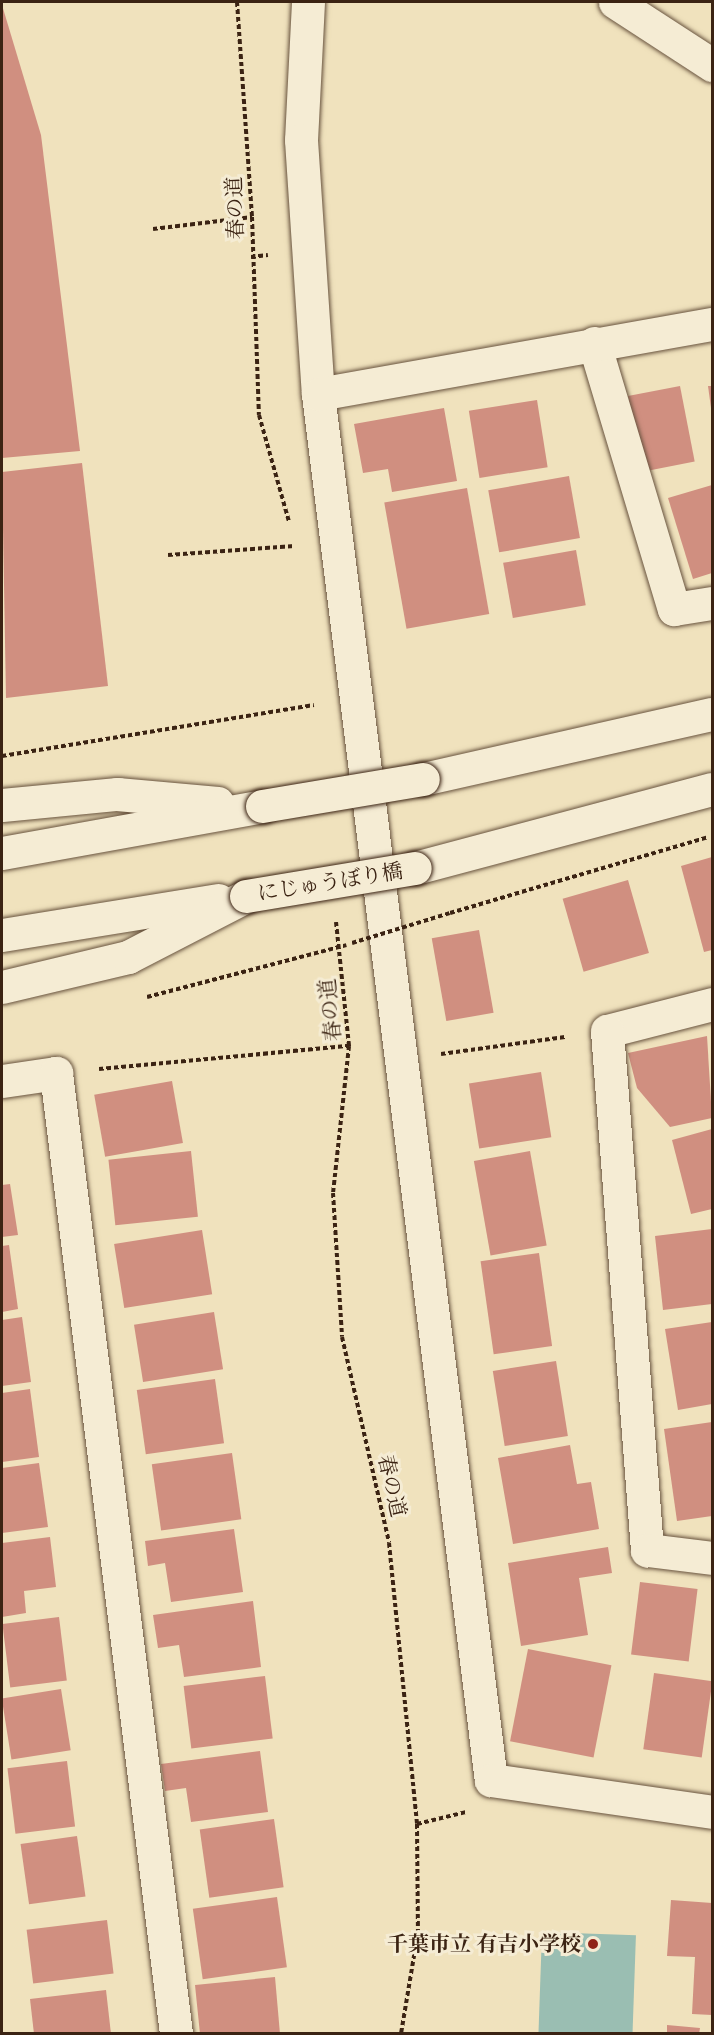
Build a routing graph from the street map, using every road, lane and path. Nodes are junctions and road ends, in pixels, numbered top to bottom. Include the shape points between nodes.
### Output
1 (237, 2) edge
2 (308, 2) edge
3 (615, 2) edge
4 (712, 65) edge
5 (252, 217) junction
6 (153, 229) dead end
7 (712, 324) edge
8 (594, 343) junction
9 (318, 394) junction
10 (259, 415) dead end
11 (296, 546) dead end
12 (168, 555) dead end
13 (712, 603) edge
14 (318, 705) dead end
15 (712, 714) edge
16 (2, 756) edge
17 (712, 789) edge
18 (2, 805) edge
19 (262, 806) junction
20 (712, 836) edge
21 (2, 853) edge
22 (246, 896) junction
23 (2, 935) edge
24 (338, 947) junction
25 (2, 987) edge
26 (141, 998) dead end
27 (712, 1004) edge
28 (607, 1031) junction
29 (349, 1046) junction
30 (402, 1060) junction
31 (56, 1073) junction
32 (2, 1081) edge
33 (712, 1558) edge
34 (712, 1812) edge
35 (176, 2034) edge
36 (401, 2034) edge

1 - 5 path, 春の道
2 - 9 street via 301,140
3 - 4 street
5 - 6 path
5 - 10 path, 春の道
7 - 8 street
8 - 9 street
8 - 13 street via 674,609
9 - 30 street
11 - 12 path
14 - 16 path
15 - 19 street, bridge via 423,779
17 - 22 street, にじゅうぼり橋, bridge via 415,868
18 - 19 street via 117,794
19 - 21 street
20 - 24 path, bridge
22 - 23 street, にじゅうぼり橋
22 - 25 street via 128,957
24 - 26 path
24 - 29 path, 春の道
27 - 28 street
28 - 30 path
28 - 33 street via 647,1550
29 - 31 path
29 - 36 path, 春の道 via 333,1193 342,1337 389,1543 417,1824 417,1932
30 - 34 street via 491,1780
31 - 32 street
31 - 35 street

